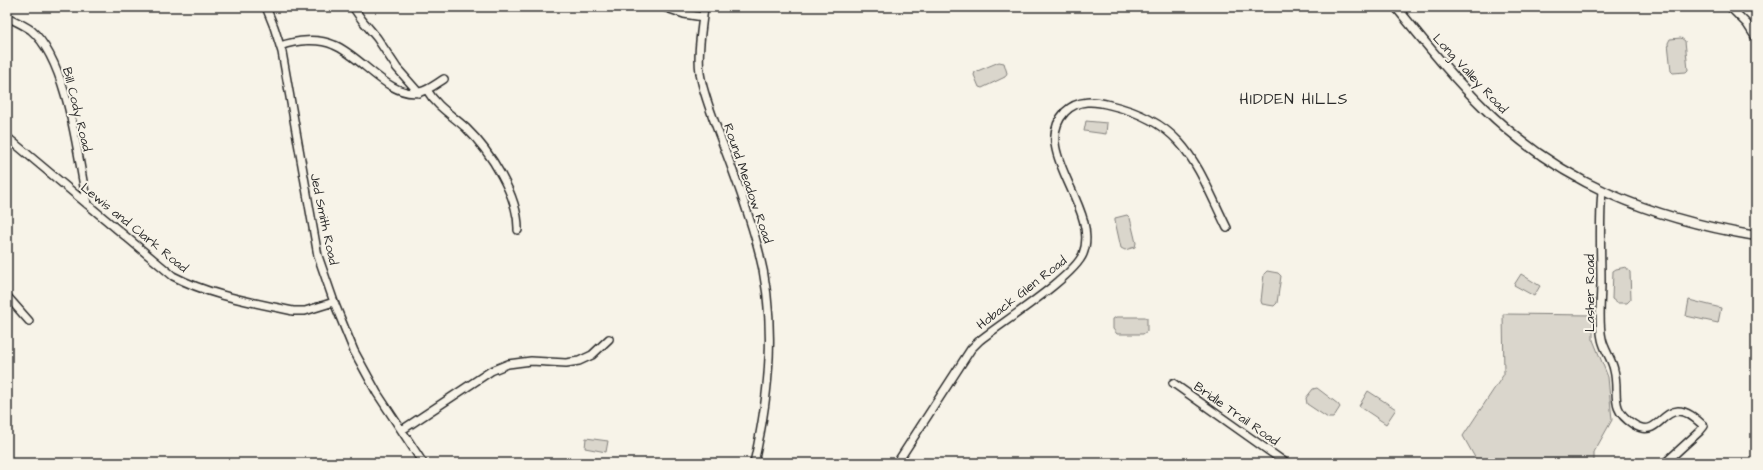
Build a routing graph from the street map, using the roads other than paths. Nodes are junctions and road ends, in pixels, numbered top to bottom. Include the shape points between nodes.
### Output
1 (266, 7) edge
2 (353, 7) edge
3 (664, 7) edge
4 (704, 7) edge
5 (1396, 7) edge
6 (1730, 7) edge
7 (7, 17) edge
8 (703, 17) junction
9 (1756, 38) edge
10 (280, 46) junction
11 (444, 79) dead end
12 (427, 90) junction
13 (419, 93) junction
14 (7, 137) edge
15 (1602, 191) junction
16 (87, 204) junction
17 (1226, 228) dead end
18 (518, 230) dead end
19 (1756, 236) edge
20 (7, 296) edge
21 (334, 302) junction
22 (29, 321) dead end
23 (609, 339) dead end
24 (1173, 383) dead end
25 (402, 430) junction
26 (423, 463) edge
27 (754, 463) edge
28 (897, 463) edge
29 (1286, 463) edge
30 (1665, 463) edge

1 - 10 street, Jed Smith Road
2 - 13 street via 397,68
3 - 8 street
4 - 8 street, Round Meadow Road
5 - 15 street, Long Valley Road via 1484,108 1560,168
6 - 9 street
7 - 16 street, Bill Cody Road via 30,30 55,63 63,86
8 - 27 street, Round Meadow Road via 700,56 702,80 748,212 759,248 766,288 770,338 768,380 762,428
10 - 13 street via 314,40 334,44 396,89 407,93
10 - 21 street, Jed Smith Road via 318,256
11 - 12 street
12 - 13 street
12 - 18 street via 432,98 487,151 514,206 518,217
14 - 16 street, Lewis and Clark Road
15 - 19 street, Long Valley Road via 1668,217
15 - 30 street, Lasher Road via 1601,333 1603,345 1614,369 1617,408 1632,424 1648,429 1678,411 1704,426
16 - 21 street, Lewis and Clark Road via 173,276 193,286 216,294 293,311 305,311
17 - 28 street, Hoback Glen Road via 1196,166 1179,142 1152,119 1096,101 1085,102 1066,111 1058,122 1054,136 1056,150 1082,216 1086,234 1083,255 1072,270 1058,282 971,349
20 - 22 street
21 - 25 street, Jed Smith Road via 377,393
23 - 25 street via 592,355 579,361 531,361 508,364 491,371
24 - 29 street, Bridle Trail Road
25 - 26 street, Jed Smith Road

